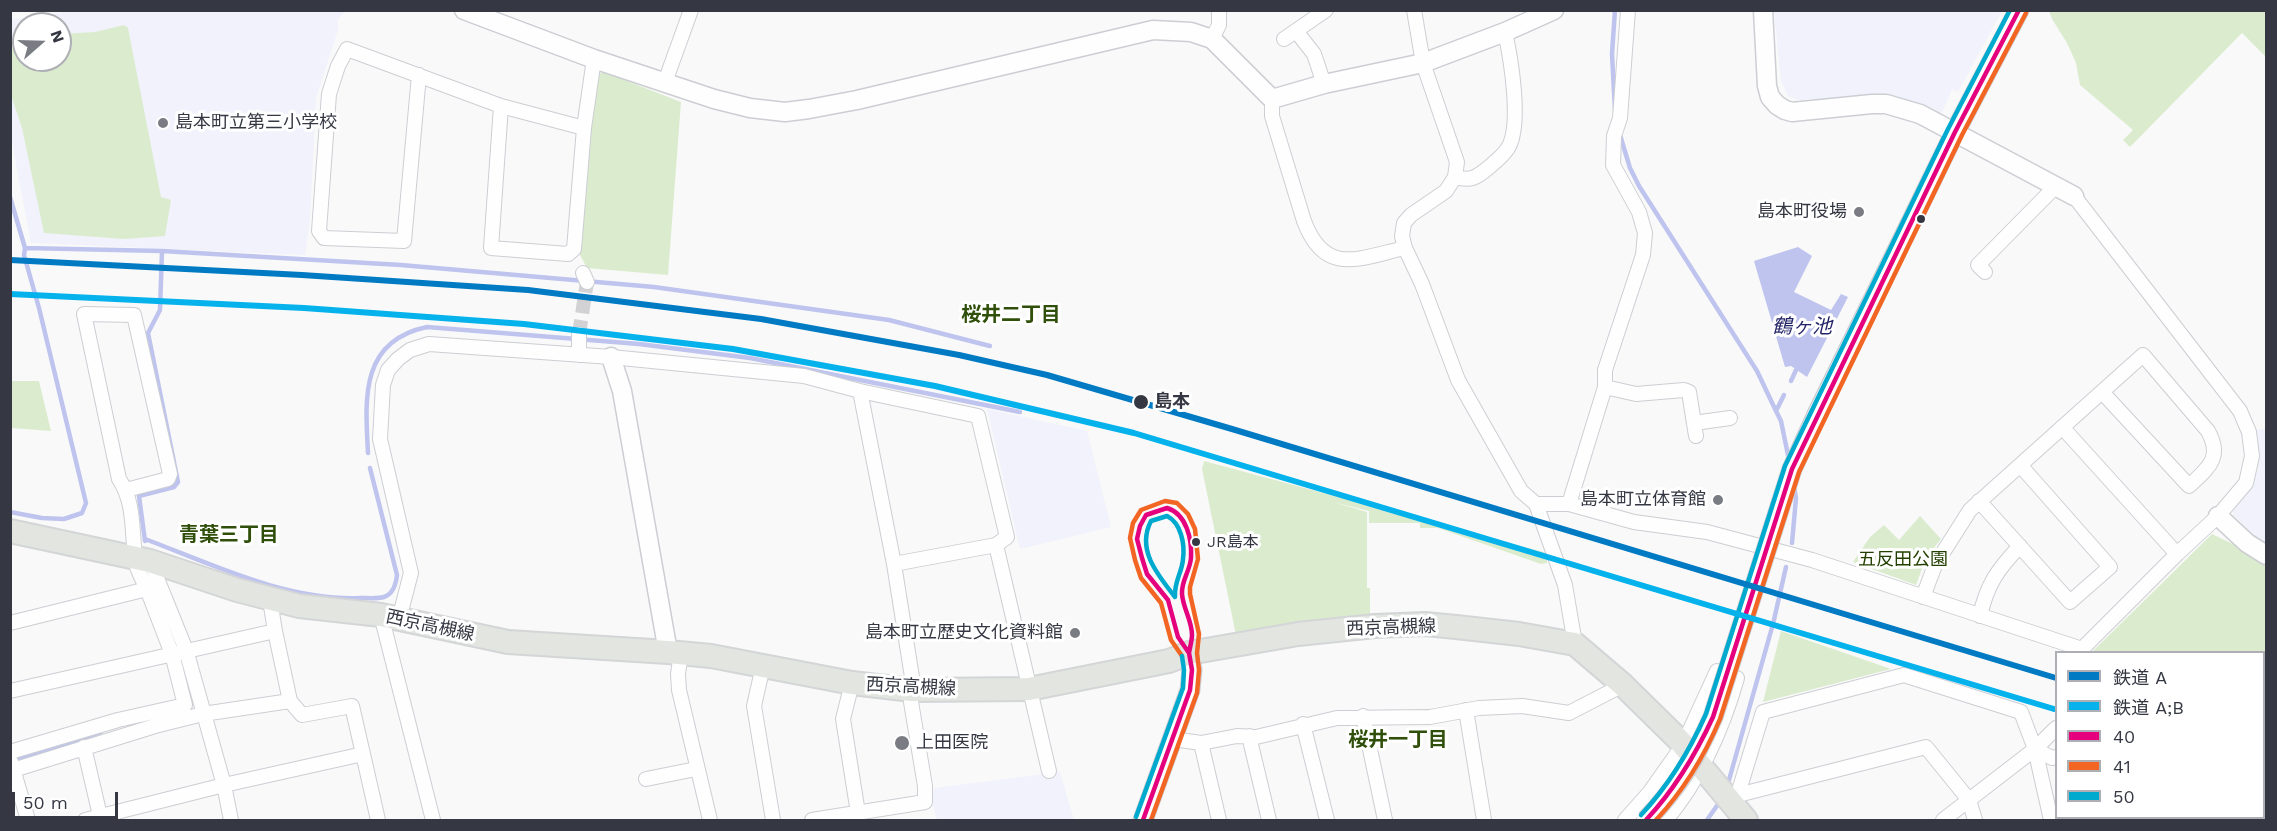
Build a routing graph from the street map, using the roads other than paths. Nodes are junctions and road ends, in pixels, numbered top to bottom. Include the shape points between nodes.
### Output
1 (464, 10) edge
2 (691, 10) edge
3 (1220, 10) edge
4 (1326, 10) edge
5 (1414, 10) edge
6 (1554, 10) edge
7 (1628, 10) edge
8 (1763, 10) edge
9 (2019, 10) edge
10 (1296, 31) junction
11 (1505, 32) junction
12 (1212, 39) junction
13 (1284, 39) dead end
14 (594, 59) junction
15 (1423, 63) junction
16 (419, 75) junction
17 (664, 82) junction
18 (1324, 84) junction
19 (1272, 99) junction
20 (501, 106) junction
21 (584, 128) junction
22 (1955, 132) junction
23 (1455, 177) junction
24 (2056, 186) junction
25 (2074, 196) joint
26 (1405, 248) junction
27 (1977, 264) dead end
28 (579, 334) tunnel mouth
29 (579, 355) junction
30 (611, 357) junction
31 (1605, 387) junction
32 (861, 391) junction
33 (2102, 392) junction
34 (1730, 418) dead end
35 (2062, 428) junction
36 (2020, 465) junction
37 (126, 490) junction
38 (1979, 501) junction
39 (1536, 504) junction
40 (1569, 504) junction
41 (2218, 516) junction
42 (10, 531) edge
43 (996, 545) junction
44 (2020, 546) junction
45 (2177, 554) junction
46 (2266, 555) edge
47 (143, 559) junction
48 (894, 564) junction
49 (147, 589) junction
50 (1923, 597) junction
51 (270, 600) junction
52 (1980, 616) junction
53 (390, 617) junction
54 (10, 623) edge
55 (275, 631) junction
56 (1575, 644) junction
57 (2082, 651) edge
58 (179, 652) junction
59 (674, 653) junction
60 (1189, 653) junction
61 (763, 666) junction
62 (852, 683) junction
63 (1623, 685) junction
64 (1029, 689) junction
65 (912, 690) junction
66 (10, 691) edge
67 (290, 701) junction
68 (1466, 710) junction
69 (203, 714) junction
70 (1363, 716) junction
71 (1303, 724) junction
72 (2055, 729) edge
73 (1249, 736) junction
74 (1173, 739) junction
75 (1201, 743) junction
76 (1683, 745) junction
77 (84, 747) junction
78 (2035, 749) junction
79 (363, 754) junction
80 (2055, 757) edge
81 (11, 763) edge
82 (696, 769) junction
83 (1702, 769) junction
84 (1048, 771) dead end
85 (646, 778) dead end
86 (224, 785) junction
87 (1969, 800) junction
88 (1733, 802) edge
89 (903, 814) edge
90 (853, 816) edge
91 (100, 818) edge
92 (28, 820) edge
93 (85, 820) edge
94 (231, 820) edge
95 (378, 820) edge
96 (433, 820) edge
97 (710, 820) edge
98 (773, 820) edge
99 (812, 820) edge
100 (1143, 820) edge
101 (1219, 820) edge
102 (1269, 820) edge
103 (1327, 820) edge
104 (1385, 820) edge
105 (1484, 820) edge
106 (1625, 820) edge
107 (1646, 820) edge
108 (1666, 820) edge
109 (1943, 820) edge
110 (1975, 820) edge
111 (2051, 820) edge

1 - 14 street
2 - 17 street
3 - 12 street via 1219,25
4 - 10 street
5 - 15 street
6 - 11 street
7 - 31 street via 1613,165 1639,212 1645,233 1643,255 1605,370
8 - 22 street via 1767,86 1770,97 1785,110 1886,104 1920,114
9 - 22 street
10 - 13 street
10 - 18 street via 1314,54
11 - 15 street
11 - 23 street via 1515,131 1508,148 1476,178
12 - 17 street via 1191,32 1153,30 856,100 784,112 750,108
12 - 19 street
14 - 17 street
14 - 21 street
15 - 18 street
15 - 23 street via 1452,146
16 - 16 street via 347,49 329,94 319,231 324,238 404,241
16 - 20 street
18 - 19 street
19 - 26 street via 1272,116 1304,221 1319,249 1345,261
20 - 21 street
20 - 21 street via 491,248 568,254 574,249
22 - 24 street
22 - 107 street, bridge via 1792,469 1713,717 1698,752 1676,788
23 - 26 street via 1446,190 1404,223
24 - 25 street
24 - 27 street
25 - 41 street via 2240,411 2249,432 2252,456 2246,483
26 - 39 street via 1458,380 1521,491
28 - 29 street
29 - 30 street
29 - 53 street via 429,344 410,350 388,370 382,386 380,439 411,573
30 - 32 street via 804,376
30 - 59 street via 622,391
31 - 34 street via 1636,394 1684,390 1690,396 1695,430
31 - 40 street
32 - 43 street via 978,416 1007,537
32 - 48 street
33 - 33 street via 2143,355 2208,430 2215,454 2210,465 2189,486
33 - 35 street
35 - 36 street
35 - 45 street
36 - 38 street
36 - 44 street via 2110,567 2070,602
37 - 37 street via 119,479 84,314 134,315 170,474 168,479
37 - 47 street
38 - 44 street
38 - 50 street via 1935,565
39 - 40 street
39 - 56 street via 1565,585
40 - 50 street via 1634,522 1707,532 1812,560
41 - 45 street
41 - 46 street
42 - 47 main road, 西京高槻線
43 - 48 street
43 - 64 street
44 - 52 street via 1989,585
45 - 57 street
47 - 49 street via 136,564
47 - 51 main road, 西京高槻線
47 - 58 street
48 - 65 street
49 - 54 street
49 - 58 street
50 - 52 street
51 - 53 main road, 西京高槻線
51 - 55 street
52 - 57 street
53 - 59 main road, 西京高槻線 via 508,642
53 - 96 street
55 - 58 street
55 - 67 street
56 - 60 main road, 西京高槻線 via 1425,624 1298,634
56 - 63 main road
58 - 66 street
58 - 69 street
58 - 81 street via 185,705 118,720
59 - 61 main road, 西京高槻線
59 - 82 street
60 - 64 main road, 西京高槻線 via 1169,661
60 - 74 street via 1190,690
61 - 62 main road, 西京高槻線
61 - 98 street via 754,706
62 - 65 main road, 西京高槻線
62 - 90 street via 843,719
63 - 68 street via 1569,712 1522,706
63 - 76 main road
64 - 65 main road, 西京高槻線
64 - 84 street
65 - 89 street via 925,802
67 - 69 street
67 - 79 street via 302,715 352,706
68 - 70 street via 1430,717
68 - 105 street
69 - 77 street
69 - 86 street
70 - 71 street
70 - 104 street
71 - 73 street
71 - 103 street
72 - 78 street
73 - 75 street
73 - 102 street
74 - 75 street
74 - 100 street
75 - 101 street
76 - 83 main road
76 - 83 street via 1717,671 1737,678 1721,728
76 - 106 street
77 - 81 street
77 - 91 street
78 - 80 street
78 - 87 street
78 - 88 street via 2020,712 1904,675 1763,712
78 - 111 street
79 - 86 street
79 - 95 street
81 - 92 street
82 - 85 street
82 - 97 street
83 - 88 main road
83 - 108 street
86 - 91 street
86 - 94 street
87 - 88 street via 1926,747
87 - 109 street
87 - 110 street
89 - 90 street
90 - 99 street
91 - 93 street

